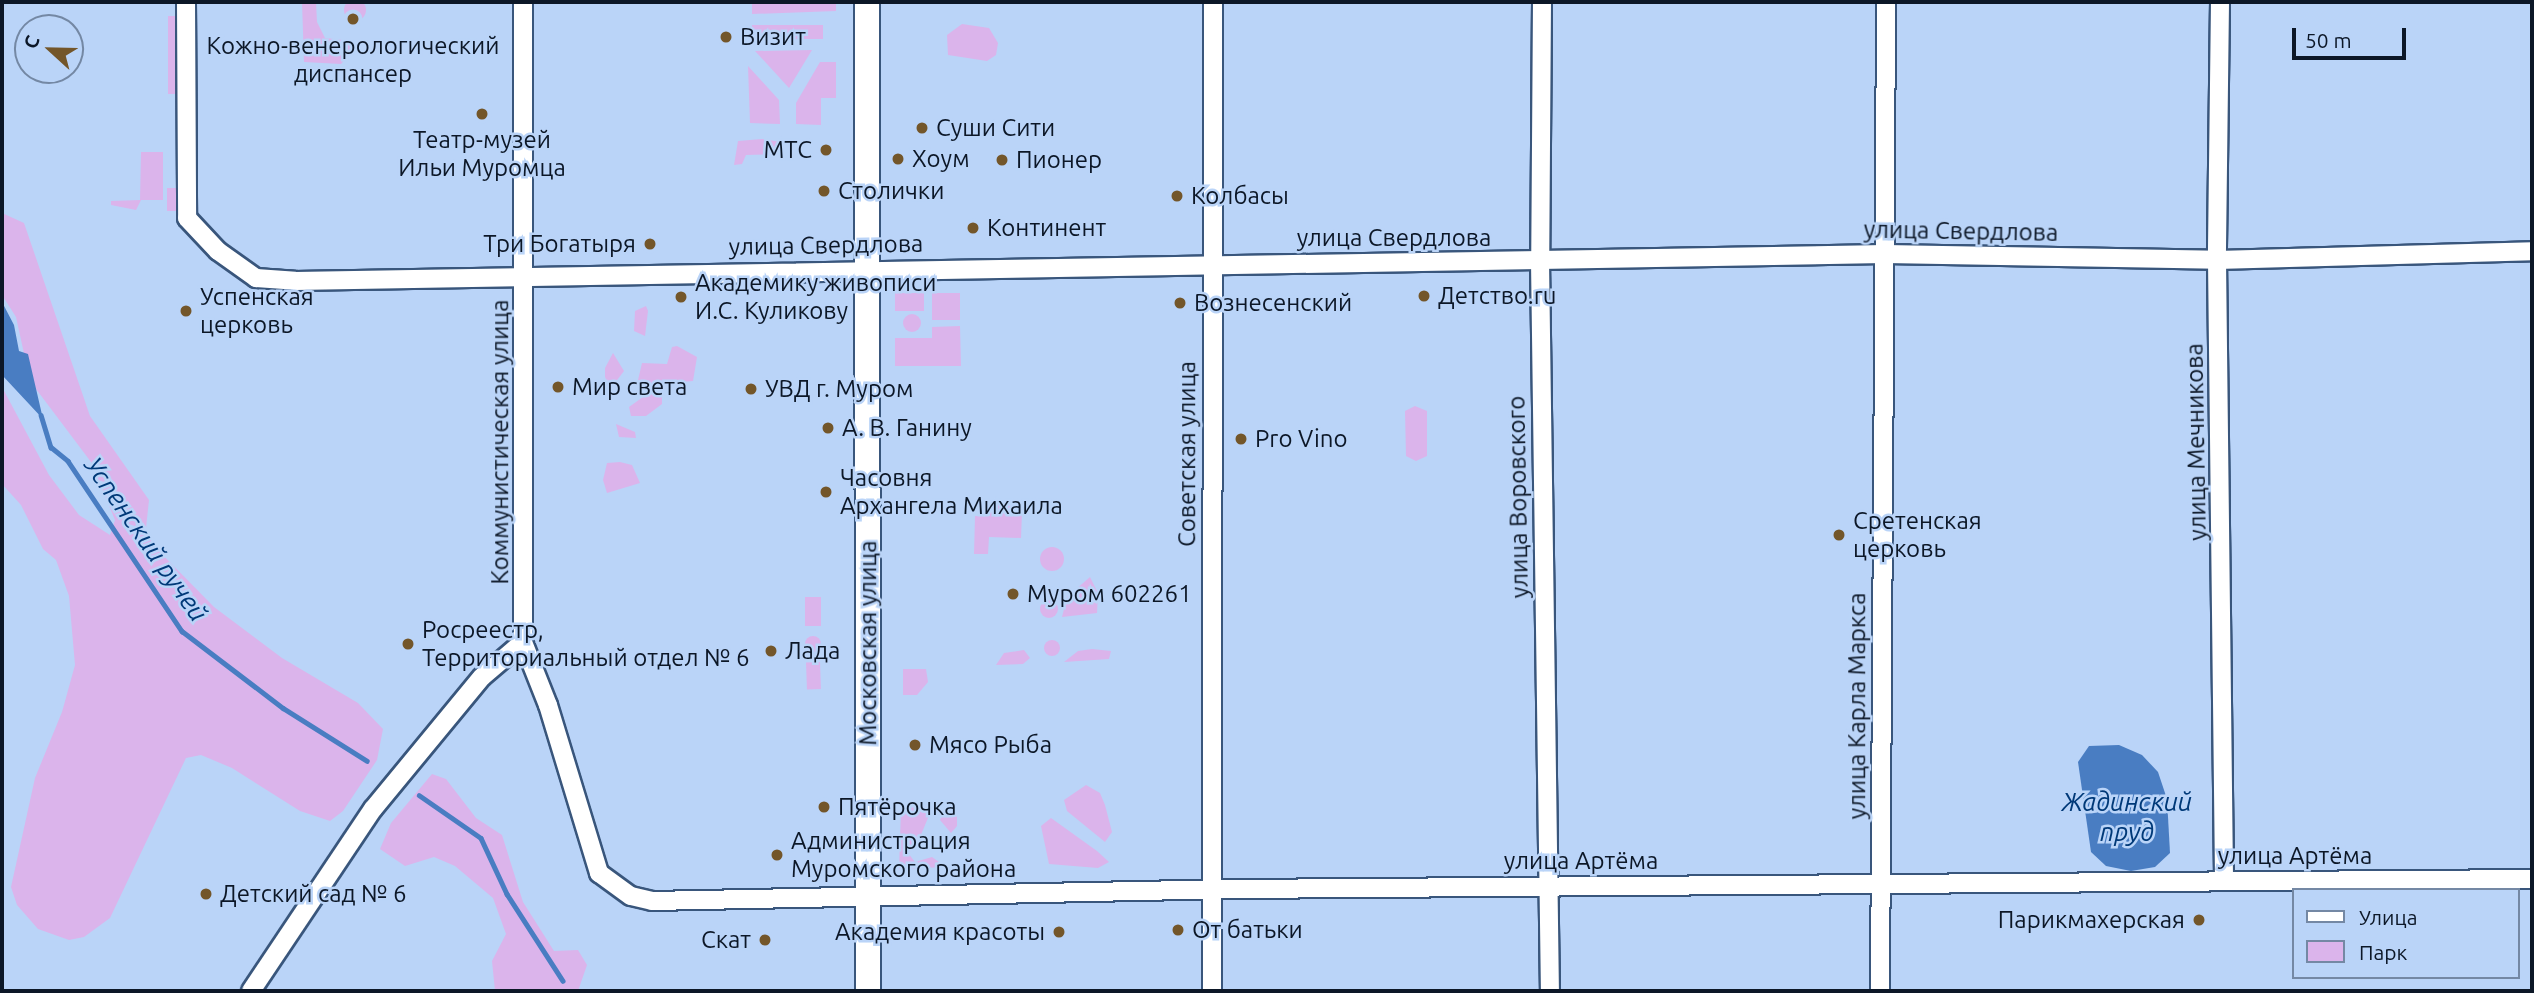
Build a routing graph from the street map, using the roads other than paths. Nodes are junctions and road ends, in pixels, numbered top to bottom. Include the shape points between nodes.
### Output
1 (186, 2) edge
2 (523, 2) edge
3 (867, 2) edge
4 (1213, 2) edge
5 (1542, 2) edge
6 (1886, 2) edge
7 (2220, 2) edge
8 (2532, 251) edge
9 (1885, 254) junction
10 (2217, 260) junction
11 (1540, 261) junction
12 (1212, 264) junction
13 (867, 268) junction
14 (526, 276) junction
15 (523, 642) junction
16 (2532, 879) edge
17 (2224, 881) junction
18 (1880, 883) junction
19 (1547, 886) junction
20 (1211, 890) junction
21 (631, 896) joint
22 (868, 897) junction
23 (251, 991) edge
24 (868, 991) edge
25 (1212, 991) edge
26 (1550, 991) edge
27 (1880, 991) edge

1 - 14 street, улица Свердлова via 187,218 200,235 256,278
2 - 14 street, Коммунистическая улица
3 - 13 street, Московская улица
4 - 12 street, Советская улица
5 - 11 street, улица Воровского
6 - 9 street, улица Карла Маркса
7 - 10 street, улица Мечникова
8 - 10 street, улица Свердлова
9 - 10 street, улица Свердлова
9 - 11 street, улица Свердлова
9 - 18 street, улица Карла Маркса
10 - 17 street, улица Мечникова
11 - 12 street, улица Свердлова
11 - 19 street, улица Воровского
12 - 13 street, улица Свердлова
12 - 20 street, Советская улица
13 - 14 street, улица Свердлова
13 - 22 street, Московская улица
14 - 15 street, Коммунистическая улица
15 - 21 street, Коммунистическая улица via 548,705 600,873
15 - 23 street via 482,677 373,809
16 - 17 street, улица Артёма
17 - 18 street, улица Артёма
18 - 19 street, улица Артёма
18 - 27 street, улица Карла Маркса
19 - 20 street, улица Артёма
19 - 26 street, улица Воровского
20 - 22 street, улица Артёма
20 - 25 street, Советская улица
21 - 22 street, улица Артёма via 652,901
22 - 24 street, Московская улица

